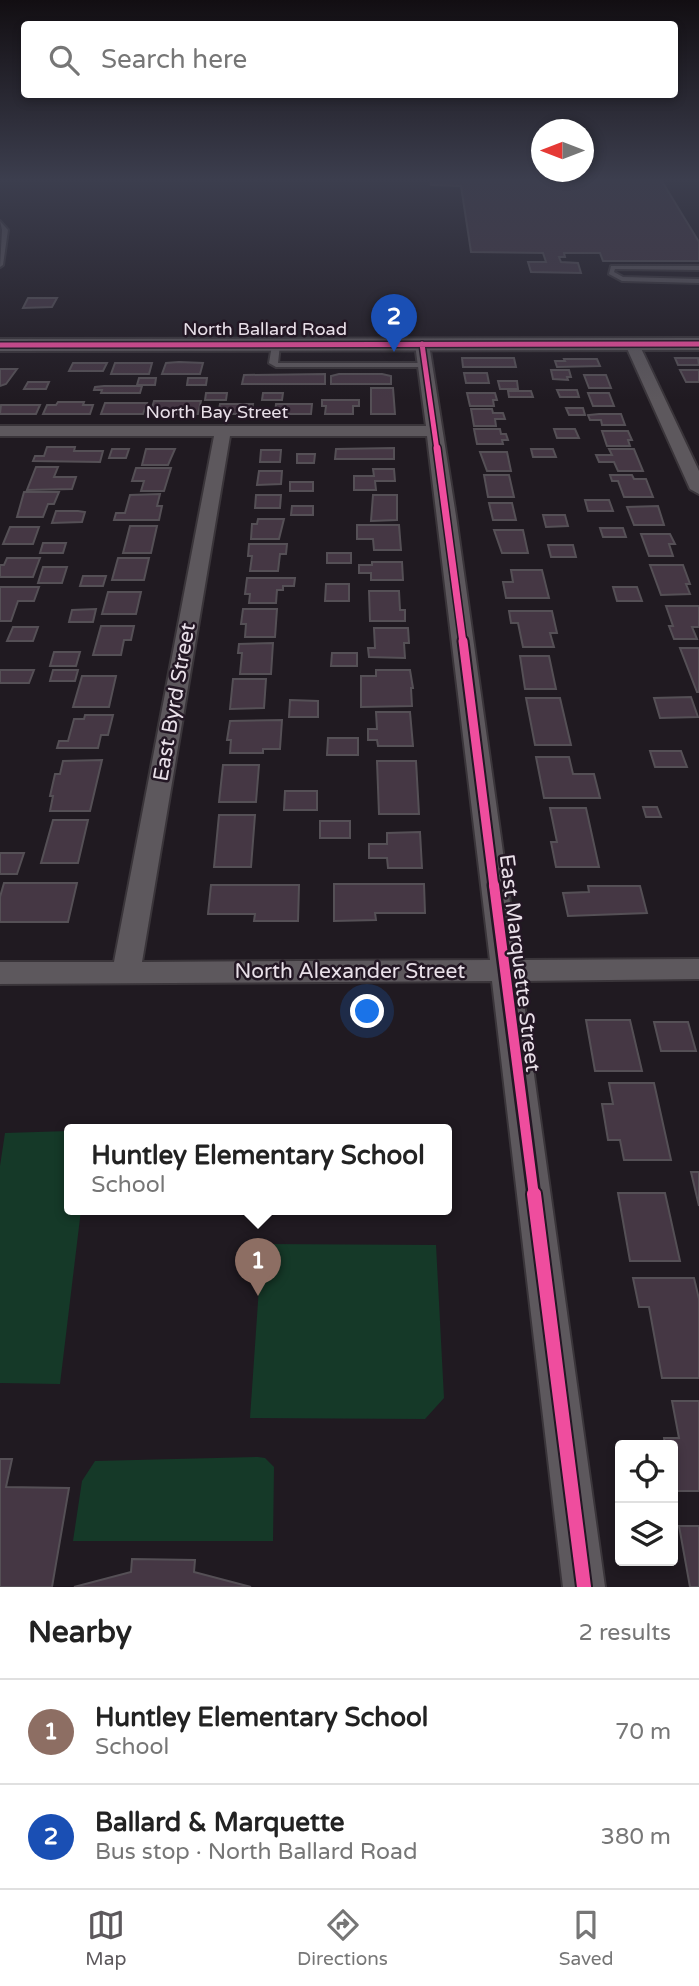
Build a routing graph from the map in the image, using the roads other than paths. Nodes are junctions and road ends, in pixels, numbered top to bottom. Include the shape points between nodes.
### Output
1 (699, 268) edge
2 (699, 281) edge
3 (632, 344) junction
4 (699, 344) edge
5 (0, 345) edge
6 (423, 355) junction
7 (5, 431) edge
8 (223, 431) junction
9 (434, 431) junction
10 (0, 450) edge
11 (699, 489) edge
12 (699, 969) edge
13 (503, 970) junction
14 (0, 973) edge
15 (126, 973) junction
16 (584, 1587) edge

1 - 2 lane via 613,267 611,273 622,279
3 - 4 main road, North Ballard Road
3 - 6 main road, North Ballard Road
3 - 11 street
5 - 6 main road, North Ballard Road via 276,345
6 - 9 street, East Marquette Street
7 - 8 street, North Bay Street
7 - 10 street
8 - 9 street, North Bay Street
8 - 15 street, East Byrd Street
9 - 13 street, East Marquette Street
12 - 13 street, North Alexander Street
13 - 15 street, North Alexander Street
13 - 16 street, East Marquette Street
14 - 15 street, North Alexander Street

